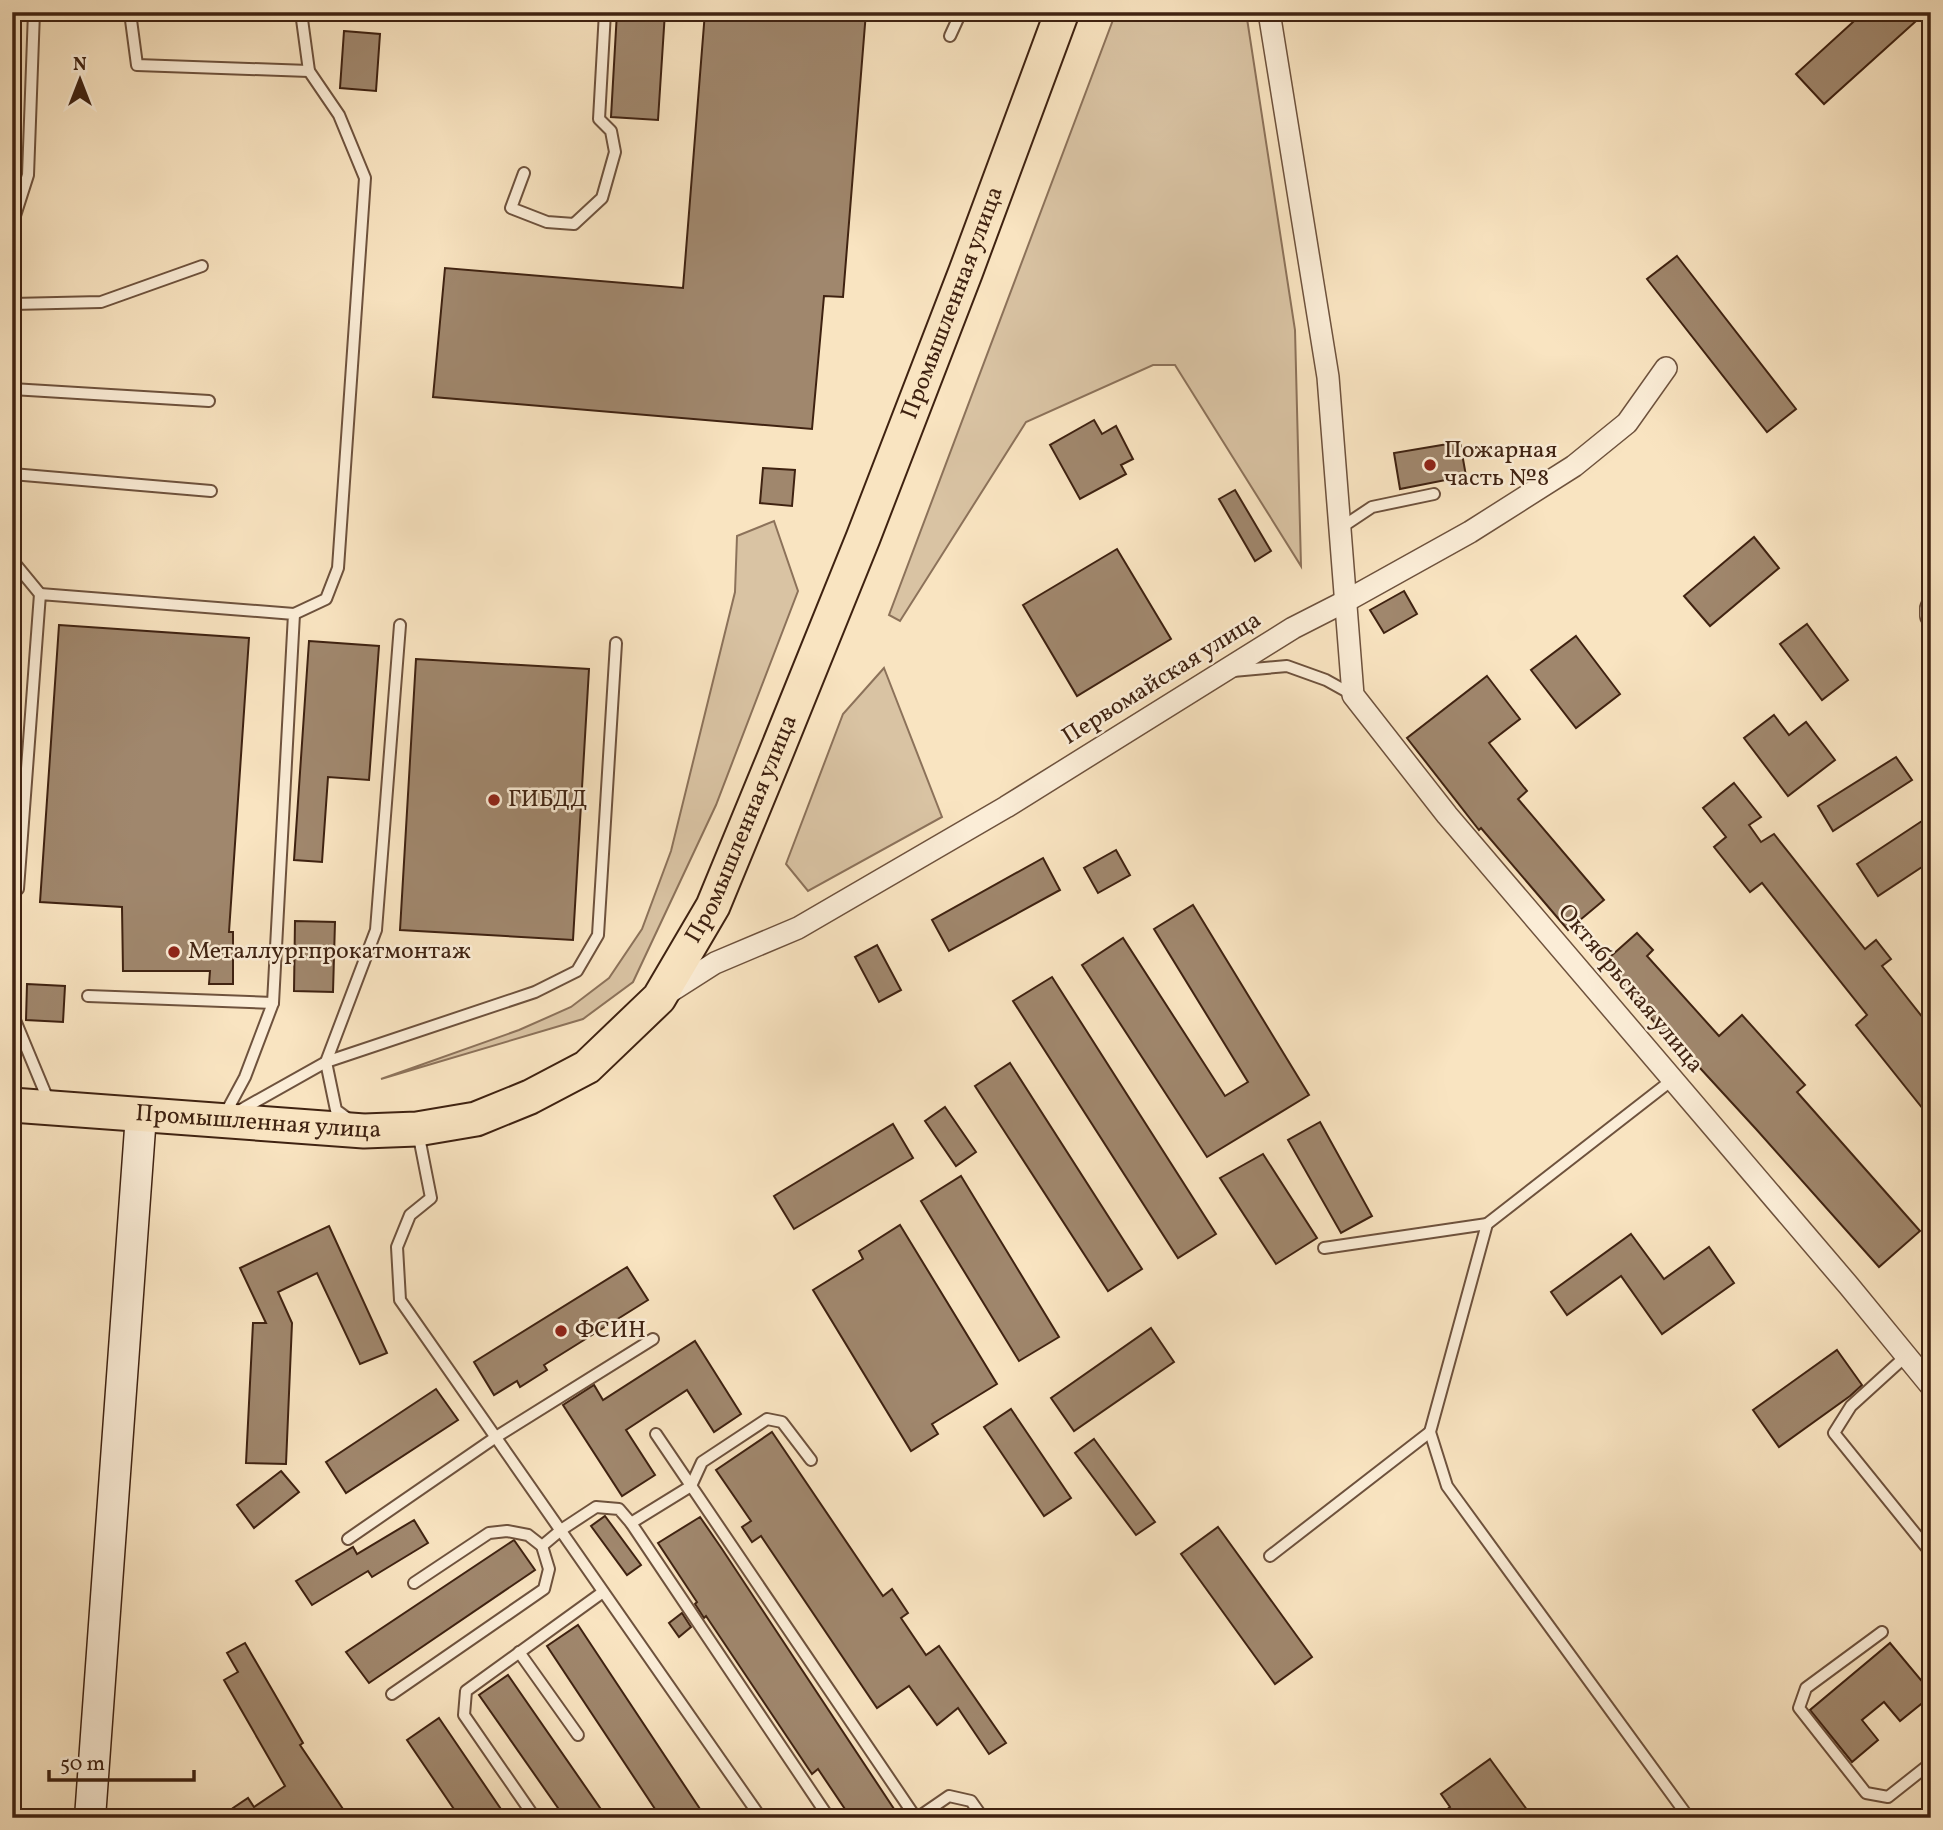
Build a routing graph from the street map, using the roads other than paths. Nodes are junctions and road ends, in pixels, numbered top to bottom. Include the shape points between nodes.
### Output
1 (34, 12) edge
2 (132, 12) edge
3 (301, 12) edge
4 (605, 12) edge
5 (961, 12) edge
6 (1062, 12) edge
7 (1269, 12) edge
8 (950, 36) dead end
9 (309, 71) junction
10 (524, 173) dead end
11 (12, 225) edge
12 (202, 266) dead end
13 (12, 304) edge
14 (1666, 368) dead end
15 (12, 389) edge
16 (209, 401) dead end
17 (12, 474) edge
18 (211, 491) dead end
19 (1434, 494) dead end
20 (1339, 529) junction
21 (12, 560) edge
22 (40, 594) junction
23 (1346, 601) junction
24 (1931, 608) edge
25 (294, 614) junction
26 (1931, 616) edge
27 (400, 625) dead end
28 (616, 643) dead end
29 (1222, 673) junction
30 (1353, 695) junction
31 (18, 889) dead end
32 (88, 996) dead end
33 (659, 998) junction
34 (273, 1003) junction
35 (12, 1013) edge
36 (326, 1062) junction
37 (1672, 1080) junction
38 (12, 1105) edge
39 (51, 1108) junction
40 (141, 1115) junction
41 (220, 1121) junction
42 (417, 1129) junction
43 (364, 1130) junction
44 (1487, 1224) junction
45 (1324, 1248) dead end
46 (653, 1339) dead end
47 (1906, 1356) junction
48 (1931, 1386) edge
49 (1430, 1432) junction
50 (656, 1434) dead end
51 (496, 1437) junction
52 (811, 1460) dead end
53 (691, 1486) junction
54 (631, 1522) junction
55 (561, 1530) junction
56 (348, 1539) dead end
57 (541, 1546) junction
58 (1931, 1553) edge
59 (1270, 1556) dead end
60 (414, 1583) dead end
61 (603, 1592) junction
62 (1882, 1632) dead end
63 (519, 1652) junction
64 (391, 1694) dead end
65 (578, 1735) dead end
66 (1931, 1763) edge
67 (90, 1818) edge
68 (535, 1818) edge
69 (761, 1818) edge
70 (829, 1818) edge
71 (916, 1818) edge
72 (983, 1818) edge
73 (1689, 1818) edge

1 - 11 lane via 28,175
2 - 9 lane via 137,65
3 - 9 lane
4 - 10 lane via 599,119 611,131 615,152 602,198 574,224 547,222 511,208
5 - 8 lane
6 - 33 main road, Промышленная улица via 863,538 774,758 713,906
7 - 20 street via 1328,377
9 - 25 lane via 339,115 365,178 338,568 326,599
12 - 13 lane via 101,302
14 - 23 street, Первомайская улица via 1626,423 1574,466 1470,532
15 - 16 lane
17 - 18 lane
19 - 20 lane via 1372,507
20 - 23 street
21 - 22 lane
22 - 25 lane
22 - 31 lane
23 - 29 street, Первомайская улица
23 - 30 street
24 - 26 street
25 - 34 lane
27 - 36 lane via 376,930
28 - 36 lane via 598,936 577,971 535,992
29 - 30 lane via 1287,666
29 - 33 street, Первомайская улица via 1006,807 798,928 715,963
30 - 37 street, Октябрьская улица via 1447,815
32 - 34 lane
33 - 42 main road, Промышленная улица via 587,1067 476,1119
34 - 41 lane via 245,1077
35 - 39 lane
36 - 41 lane
36 - 43 lane via 336,1110
37 - 44 lane
37 - 47 street, Октябрьская улица
38 - 39 main road, Промышленная улица
39 - 40 main road, Промышленная улица
40 - 41 main road, Промышленная улица
40 - 67 main road
41 - 43 main road, Промышленная улица
42 - 43 main road, Промышленная улица
42 - 51 lane via 431,1198 410,1215 397,1247 400,1300
44 - 45 lane
44 - 49 lane
46 - 51 lane
47 - 48 street, Октябрьская улица
47 - 58 lane via 1851,1406 1834,1433
49 - 59 lane
49 - 73 lane via 1447,1486
50 - 53 lane
51 - 55 lane
51 - 56 lane
52 - 53 lane via 782,1422 767,1419 702,1462
53 - 54 lane
53 - 71 lane
54 - 55 lane via 619,1509 596,1507
54 - 70 lane
55 - 57 lane
55 - 61 lane
57 - 60 lane via 528,1535 489,1533
57 - 64 lane via 549,1569 544,1589
61 - 63 lane
61 - 69 lane
62 - 66 lane via 1806,1688 1799,1708 1866,1793 1888,1797
63 - 65 lane
63 - 68 lane via 466,1691 464,1715
71 - 72 lane via 948,1796 971,1801

